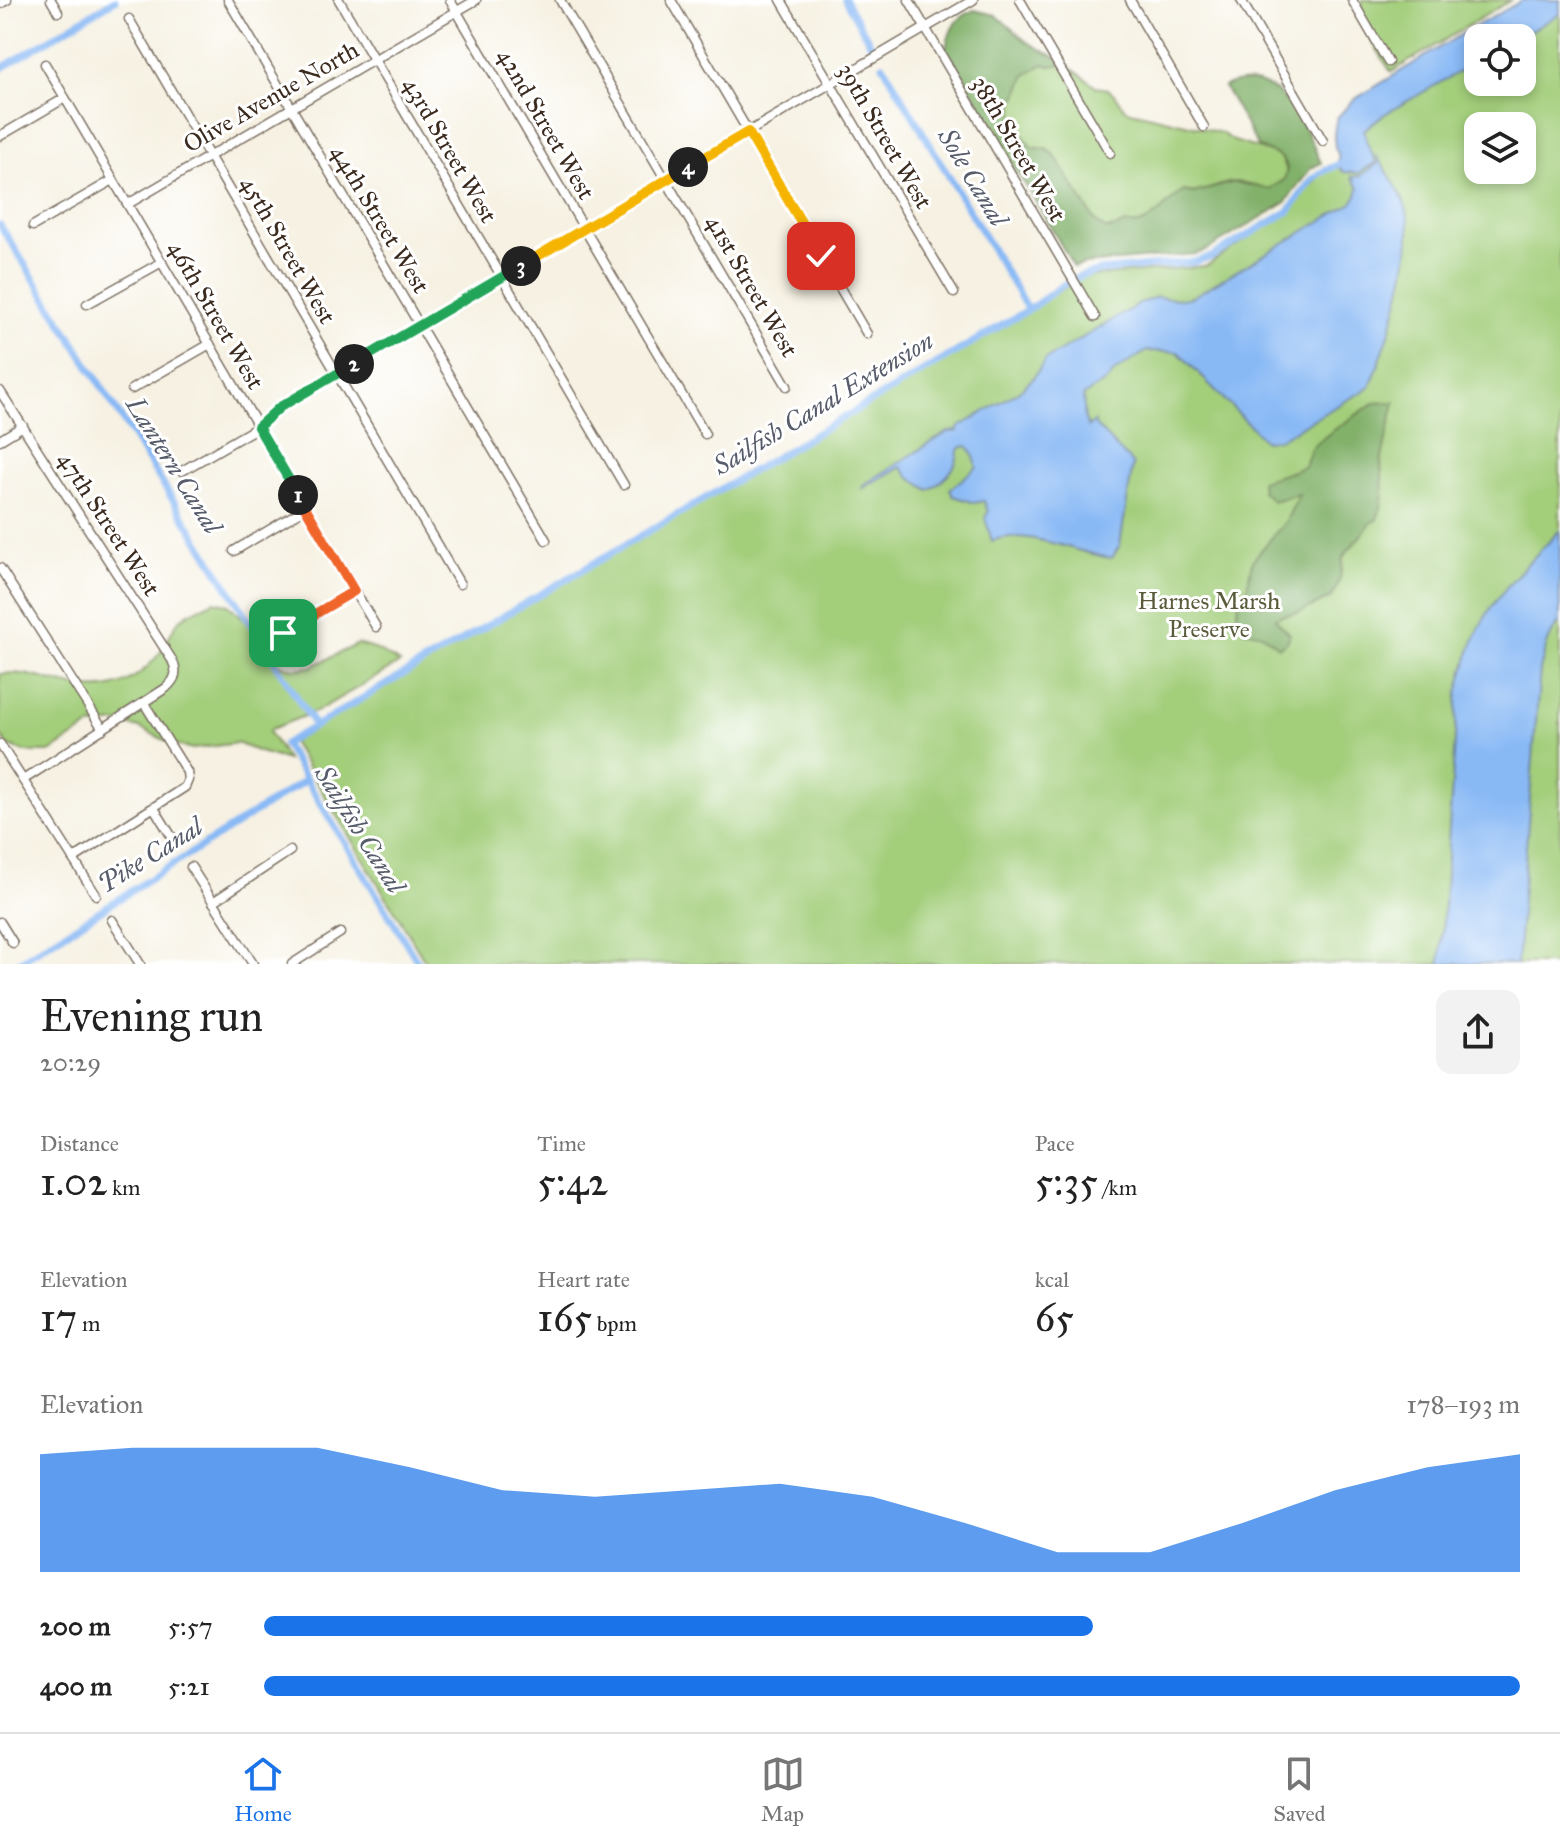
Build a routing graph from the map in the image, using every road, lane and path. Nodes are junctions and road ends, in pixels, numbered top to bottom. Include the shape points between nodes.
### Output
1 (7, 0) edge
2 (51, 0) edge
3 (228, 0) edge
4 (339, 0) edge
5 (450, 0) edge
6 (476, 0) edge
7 (560, 0) edge
8 (671, 0) edge
9 (781, 0) edge
10 (909, 0) edge
11 (973, 0) edge
12 (1020, 0) edge
13 (1130, 0) edge
14 (1241, 0) edge
15 (1352, 0) edge
16 (0, 4) edge
17 (58, 12) dead end
18 (456, 12) junction
19 (129, 19) dead end
20 (926, 27) junction
21 (374, 60) junction
22 (1388, 62) dead end
23 (45, 64) dead end
24 (831, 84) junction
25 (65, 98) junction
26 (291, 108) junction
27 (1204, 127) dead end
28 (748, 132) junction
29 (0, 136) edge
30 (1323, 141) dead end
31 (1110, 153) dead end
32 (210, 157) junction
33 (113, 180) junction
34 (666, 180) junction
35 (128, 204) junction
36 (33, 226) dead end
37 (584, 229) junction
38 (162, 262) junction
39 (502, 278) junction
40 (954, 293) dead end
41 (87, 304) dead end
42 (1095, 317) dead end
43 (420, 325) junction
44 (867, 334) dead end
45 (210, 344) junction
46 (337, 374) junction
47 (787, 386) dead end
48 (132, 389) dead end
49 (0, 391) edge
50 (23, 426) junction
51 (258, 427) junction
52 (705, 434) dead end
53 (0, 440) edge
54 (182, 471) dead end
55 (624, 485) dead end
56 (306, 508) junction
57 (546, 540) dead end
58 (234, 551) dead end
59 (0, 568) edge
60 (460, 584) dead end
61 (354, 591) junction
62 (376, 627) dead end
63 (283, 633) dead end
64 (144, 703) junction
65 (103, 729) junction
66 (0, 744) edge
67 (23, 780) junction
68 (154, 808) junction
69 (175, 842) dead end
70 (290, 851) dead end
71 (73, 859) junction
72 (191, 867) dead end
73 (96, 895) dead end
74 (213, 902) junction
75 (112, 920) dead end
76 (0, 922) edge
77 (340, 933) dead end
78 (13, 943) dead end
79 (140, 964) edge
80 (253, 964) edge
81 (292, 964) edge

1 - 16 street
2 - 17 street
3 - 26 street, 44th Street West
4 - 21 street, 43rd Street West
5 - 18 street, 42nd Street West
6 - 18 street, Olive Avenue North
7 - 34 street, 41st Street West
8 - 28 street
9 - 24 street, 39th Street West
10 - 20 street, 38th Street West
11 - 20 street
12 - 31 street
13 - 27 street
14 - 30 street
15 - 22 street
18 - 21 street, Olive Avenue North
18 - 37 street, 42nd Street West
19 - 32 street, 45th Street West
20 - 24 street
20 - 42 street, 38th Street West
21 - 26 street, Olive Avenue North
21 - 39 street, 43rd Street West
23 - 25 street, 46th Street West
24 - 28 street
24 - 40 street, 39th Street West
25 - 29 street
25 - 33 street, 46th Street West
26 - 32 street, Olive Avenue North
26 - 43 street, 44th Street West
28 - 34 street
28 - 44 street
32 - 35 street, Olive Avenue North
32 - 46 street, 45th Street West
33 - 35 street, 46th Street West
33 - 36 street
34 - 37 street
34 - 47 street, 41st Street West
35 - 38 street, 46th Street West
37 - 39 street
37 - 52 street, 42nd Street West
38 - 41 street
38 - 45 street, 46th Street West
39 - 43 street
39 - 55 street, 43rd Street West
43 - 46 street
43 - 57 street, 44th Street West
45 - 48 street
45 - 51 street, 46th Street West
46 - 51 street via 280,407
46 - 60 street, 45th Street West
49 - 50 street, 47th Street West
50 - 53 street
50 - 64 street, 47th Street West via 172,660 174,680
51 - 54 street
51 - 56 street, 46th Street West
56 - 58 street
56 - 61 street, 46th Street West
59 - 65 street
61 - 62 street, 46th Street West
61 - 63 street
64 - 65 street
64 - 68 street via 188,780
65 - 67 street
66 - 67 street
67 - 71 street
68 - 69 street
68 - 71 street
70 - 74 street
71 - 73 street
72 - 74 street
74 - 80 street
75 - 79 street
76 - 78 street
77 - 81 street

